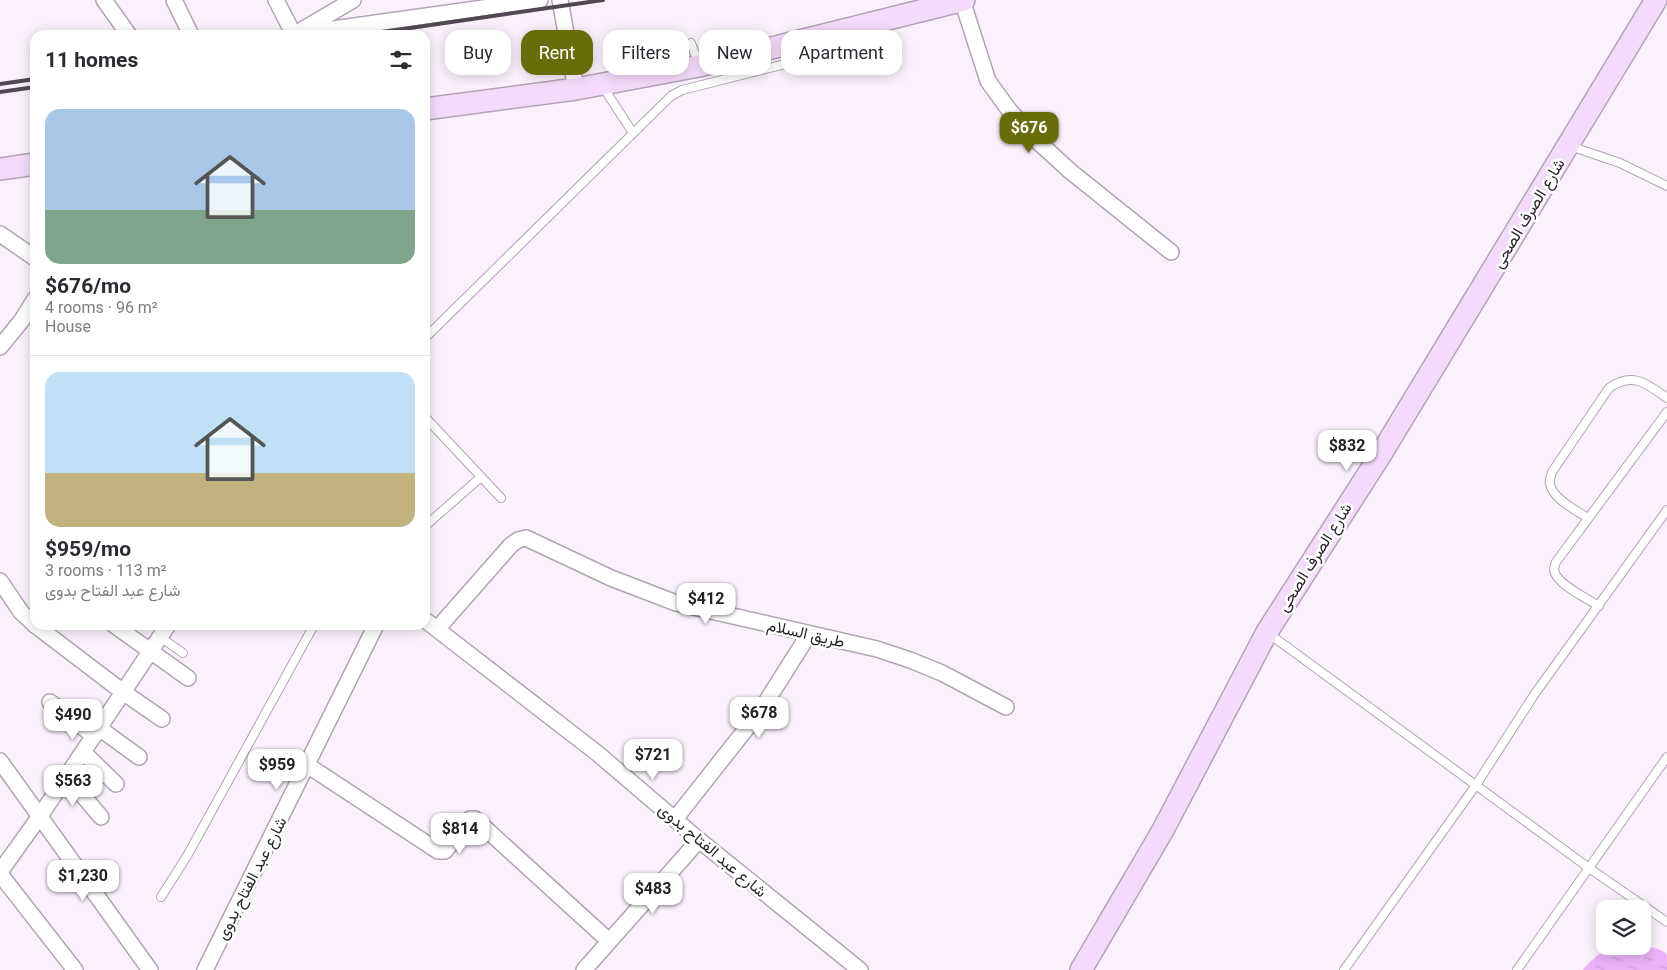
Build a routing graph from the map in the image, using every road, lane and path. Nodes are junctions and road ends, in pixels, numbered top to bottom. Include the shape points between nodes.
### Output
1 (104, 0) edge
2 (174, 0) edge
3 (276, 0) edge
4 (353, 0) edge
5 (540, 0) edge
6 (560, 0) edge
7 (963, 0) edge
8 (1656, 0) edge
9 (512, 2) edge
10 (125, 30) edge
11 (189, 30) edge
12 (291, 30) edge
13 (302, 30) edge
14 (327, 30) edge
15 (692, 43) dead end
16 (771, 48) edge
17 (781, 65) edge
18 (699, 66) joint
19 (640, 75) edge
20 (641, 78) junction
21 (602, 85) junction
22 (576, 89) junction
23 (430, 108) edge
24 (633, 134) junction
25 (1569, 146) junction
26 (30, 165) edge
27 (0, 169) edge
28 (1667, 186) edge
29 (1, 235) edge
30 (1171, 252) dead end
31 (30, 255) edge
32 (30, 307) edge
33 (430, 333) edge
34 (0, 347) edge
35 (1667, 398) edge
36 (1667, 412) edge
37 (430, 421) edge
38 (481, 477) junction
39 (501, 498) dead end
40 (1667, 510) edge
41 (1588, 518) junction
42 (430, 522) edge
43 (0, 581) edge
44 (1599, 606) junction
45 (30, 620) edge
46 (430, 623) edge
47 (438, 628) junction
48 (42, 630) edge
49 (121, 630) edge
50 (311, 630) edge
51 (374, 630) edge
52 (164, 631) edge
53 (1267, 632) junction
54 (809, 634) junction
55 (150, 652) junction
56 (183, 653) dead end
57 (188, 678) dead end
58 (123, 692) junction
59 (50, 702) dead end
60 (1006, 707) dead end
61 (162, 719) dead end
62 (97, 732) junction
63 (83, 752) junction
64 (139, 757) dead end
65 (1667, 757) edge
66 (0, 761) edge
67 (307, 765) junction
68 (67, 777) junction
69 (116, 784) dead end
70 (1476, 785) junction
71 (40, 816) junction
72 (101, 817) dead end
73 (675, 819) junction
74 (699, 840) junction
75 (1, 867) edge
76 (1589, 868) junction
77 (161, 897) dead end
78 (1667, 922) edge
79 (609, 941) junction
80 (75, 970) edge
81 (150, 970) edge
82 (205, 970) edge
83 (584, 970) edge
84 (860, 970) edge
85 (1081, 970) edge
86 (1344, 970) edge
87 (1517, 970) edge

1 - 10 street
2 - 11 street
3 - 12 street
4 - 13 street
5 - 9 street
6 - 22 street
7 - 16 street
7 - 30 street via 988,81 1009,110 1070,171
8 - 25 street, شارع الصرف الصحى
9 - 14 street
15 - 18 lane
17 - 24 lane via 676,93
18 - 20 street
19 - 20 lane
20 - 21 street
21 - 22 street
21 - 24 lane
22 - 23 street
24 - 33 lane
25 - 28 lane via 1620,163
25 - 53 street, شارع الصرف الصحى via 1381,454
26 - 27 street
29 - 31 street
32 - 34 street
35 - 41 lane via 1636,380 1617,382 1609,388 1552,472 1549,482 1552,491
36 - 41 lane
37 - 38 lane
38 - 39 lane
38 - 42 lane
40 - 44 lane
41 - 44 lane via 1556,562 1554,570 1564,584
43 - 45 street
44 - 70 lane via 1534,695
46 - 47 street, شارع عبد الفتاح بدوى
47 - 54 street, طريق السلام via 511,545 526,538 611,578 676,603
47 - 73 street, شارع عبد الفتاح بدوى
48 - 58 street
49 - 55 street
50 - 77 lane
51 - 67 street, شارع عبد الفتاح بدوى
52 - 55 street
52 - 56 lane
53 - 70 lane
53 - 85 street, شارع الصرف الصحى via 1163,830
54 - 60 street, طريق السلام via 910,660
54 - 73 street via 757,716
55 - 57 street
55 - 58 street
58 - 61 street
58 - 62 street
59 - 62 street
62 - 63 street
62 - 64 street
63 - 68 street
63 - 69 street
65 - 76 lane
66 - 71 street
67 - 79 street via 438,852 445,851 470,819 475,819
67 - 82 street, شارع عبد الفتاح بدوى
68 - 71 street
68 - 72 street
70 - 76 lane
70 - 86 lane
71 - 75 street
71 - 81 street
73 - 74 street, شارع عبد الفتاح بدوى
74 - 79 street
74 - 84 street, شارع عبد الفتاح بدوى
75 - 80 street
76 - 78 lane
76 - 87 lane
79 - 83 street

